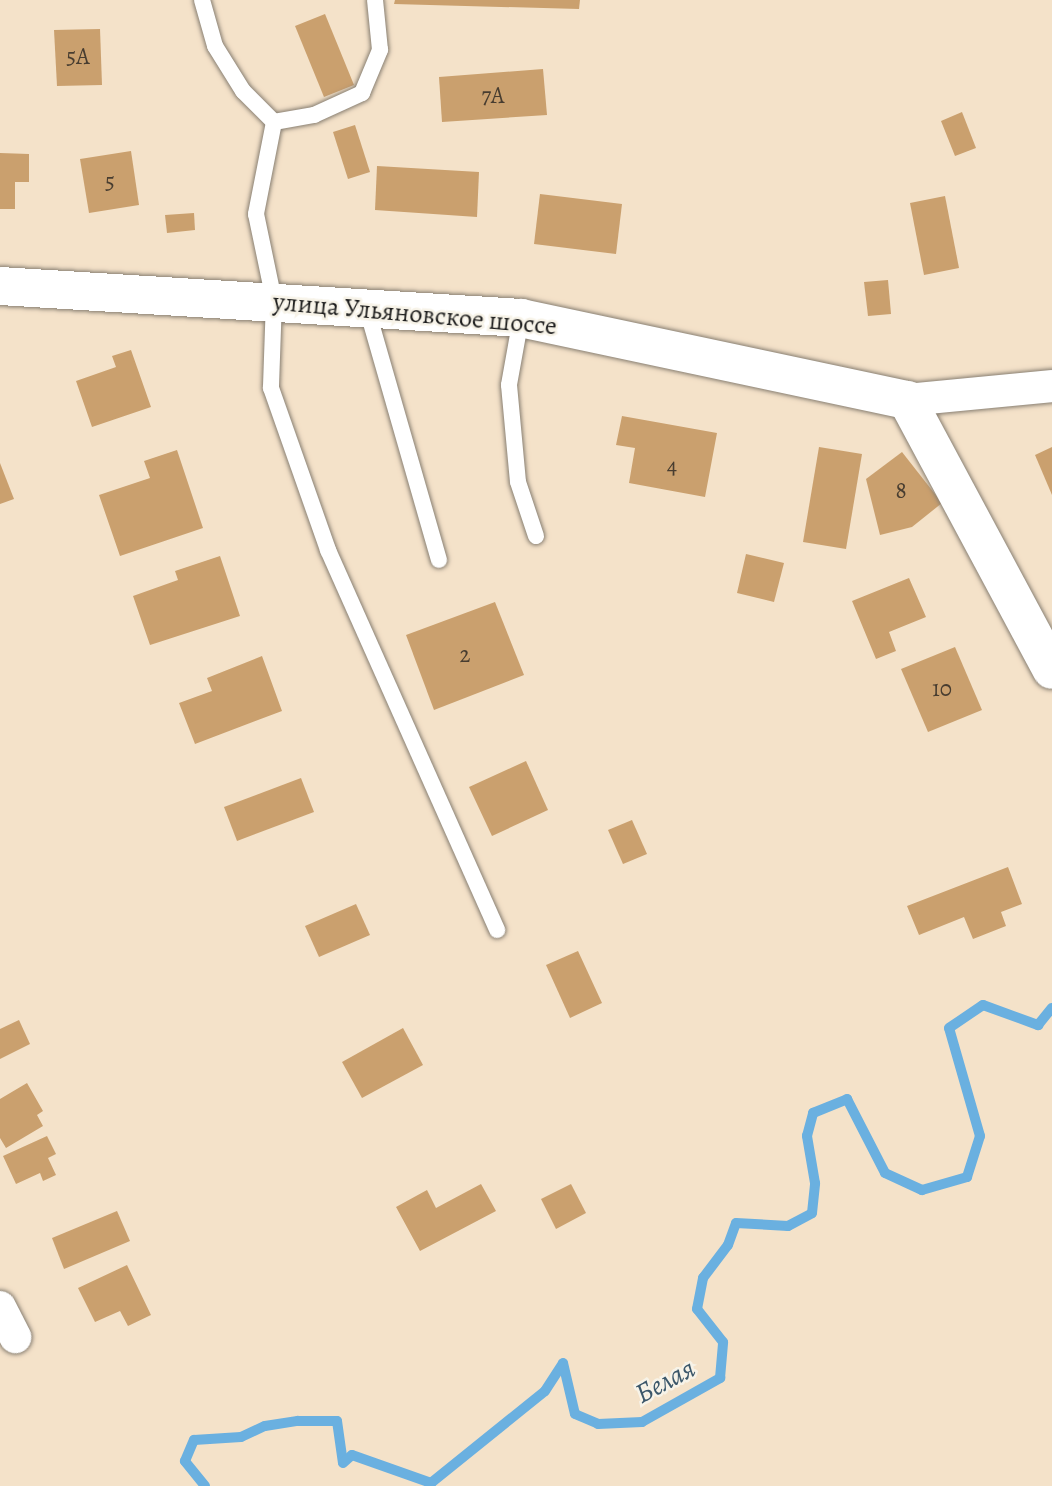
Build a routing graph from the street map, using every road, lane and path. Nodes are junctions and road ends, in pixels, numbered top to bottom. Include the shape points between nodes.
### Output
1 (202, 0) edge
2 (374, 0) edge
3 (274, 122) junction
4 (0, 286) edge
5 (274, 300) junction
6 (366, 307) junction
7 (521, 318) junction
8 (1052, 386) edge
9 (908, 400) junction
10 (536, 536) dead end
11 (439, 560) dead end
12 (1052, 670) edge
13 (497, 930) dead end
14 (0, 1307) edge
15 (15, 1337) dead end

1 - 3 lane via 215,46 243,91
2 - 3 lane via 380,50 362,93 314,115
3 - 5 lane via 256,214
4 - 5 street, улица Ульяновское шоссе
5 - 6 street, улица Ульяновское шоссе
5 - 13 lane via 271,388 292,454 328,550
6 - 7 street, улица Ульяновское шоссе
6 - 11 lane
7 - 9 street, улица Ульяновское шоссе
7 - 10 lane via 509,385 518,482
8 - 9 street, улица Ульяновское шоссе
9 - 12 street
14 - 15 street

